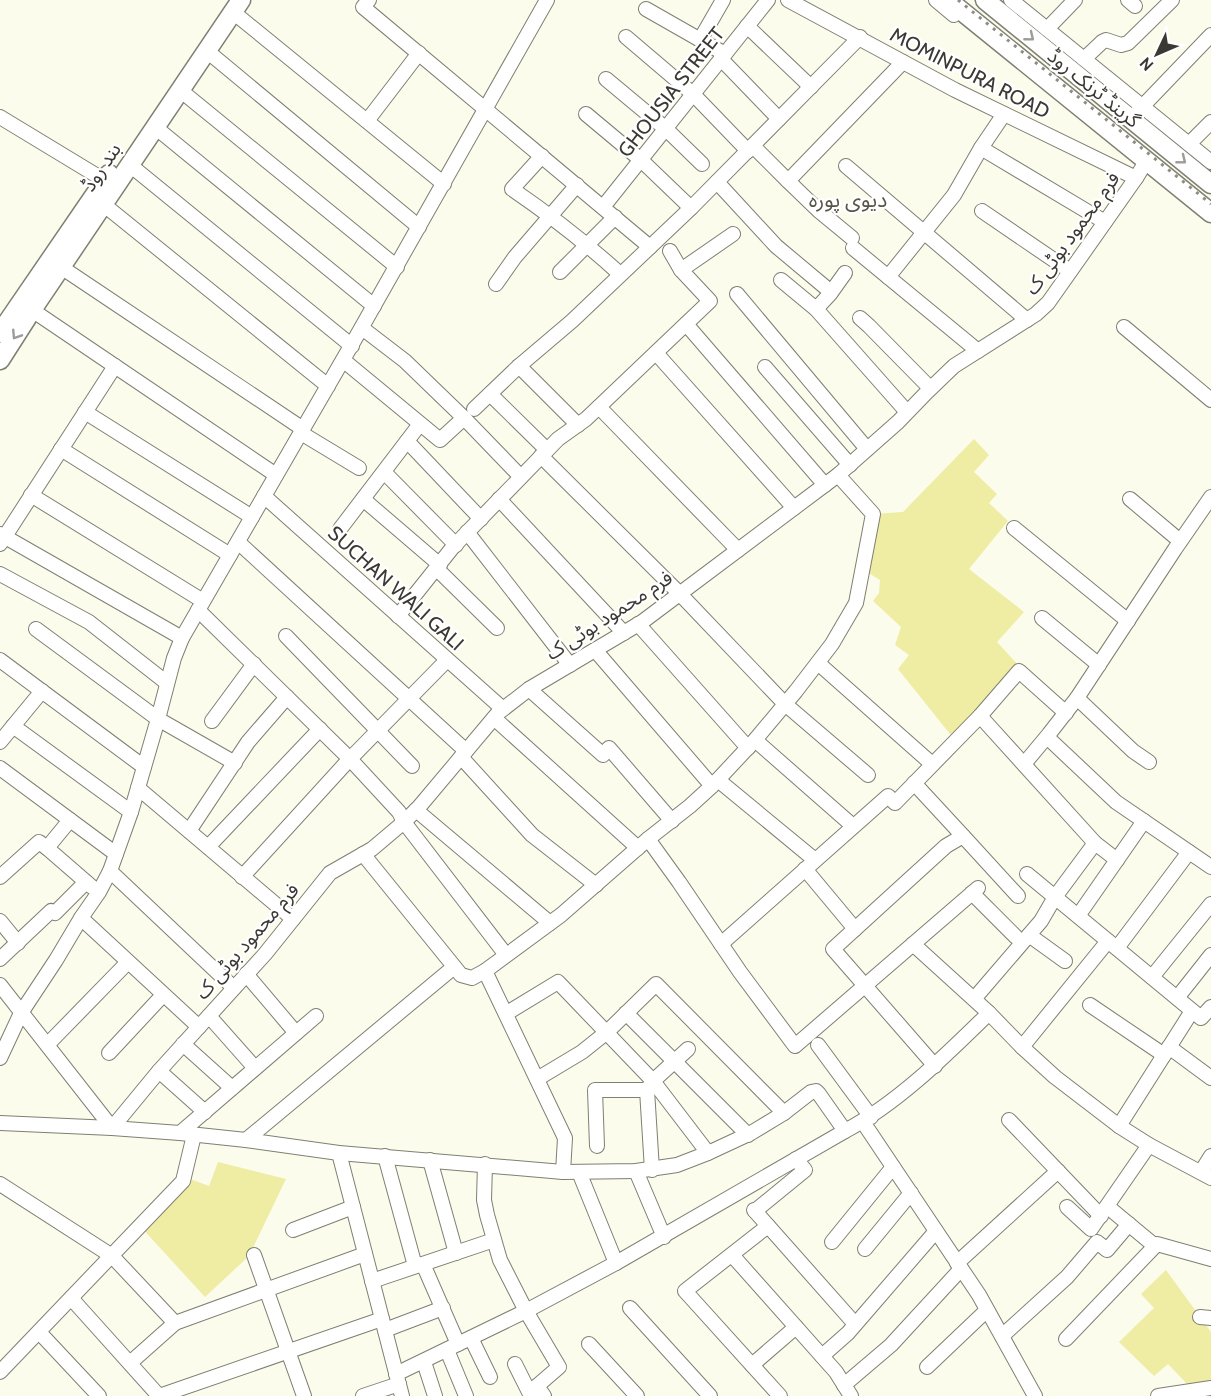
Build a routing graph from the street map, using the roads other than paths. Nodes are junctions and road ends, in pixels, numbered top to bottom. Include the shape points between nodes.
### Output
1 (369, 0) edge
2 (547, 0) edge
3 (723, 0) edge
4 (768, 0) edge
5 (788, 0) edge
6 (936, 0) edge
7 (948, 0) edge
8 (985, 0) edge
9 (1011, 0) edge
10 (1075, 0) edge
11 (1172, 0) edge
12 (234, 4) edge
13 (646, 9) dead end
14 (747, 26) junction
15 (1047, 29) junction
16 (1211, 35) edge
17 (626, 37) dead end
18 (860, 38) junction
19 (700, 40) junction
20 (207, 51) junction
21 (419, 53) junction
22 (723, 57) junction
23 (1084, 59) junction
24 (903, 62) junction
25 (606, 79) dead end
26 (811, 87) junction
27 (180, 90) junction
28 (693, 94) junction
29 (486, 109) junction
30 (1137, 113) junction
31 (586, 114) dead end
32 (1004, 114) junction
33 (0, 117) edge
34 (779, 119) junction
35 (367, 121) junction
36 (1211, 122) edge
37 (155, 127) junction
38 (666, 129) junction
39 (1189, 144) junction
40 (750, 148) junction
41 (981, 148) junction
42 (543, 156) junction
43 (641, 160) junction
44 (1211, 162) edge
45 (702, 164) dead end
46 (129, 165) junction
47 (846, 166) dead end
48 (1141, 168) junction
49 (104, 180) junction
50 (788, 181) junction
51 (717, 182) junction
52 (444, 184) junction
53 (1211, 184) edge
54 (577, 185) junction
55 (103, 204) junction
56 (603, 207) junction
57 (691, 208) junction
58 (982, 211) dead end
59 (1211, 213) edge
60 (551, 216) junction
61 (615, 217) junction
62 (1105, 222) junction
63 (419, 227) junction
64 (924, 232) junction
65 (733, 234) dead end
66 (587, 245) junction
67 (650, 247) junction
68 (670, 251) dead end
69 (61, 267) junction
70 (397, 267) junction
71 (681, 270) junction
72 (1070, 271) junction
73 (561, 272) dead end
74 (845, 273) dead end
75 (620, 274) junction
76 (888, 277) junction
77 (781, 280) dead end
78 (496, 284) dead end
79 (831, 292) junction
80 (737, 294) dead end
81 (375, 306) junction
82 (816, 309) junction
83 (32, 310) junction
84 (860, 318) dead end
85 (1027, 320) junction
86 (686, 324) junction
87 (1124, 327) dead end
88 (362, 328) junction
89 (0, 333) edge
90 (352, 346) junction
91 (978, 351) junction
92 (656, 353) junction
93 (0, 360) edge
94 (343, 360) junction
95 (115, 366) junction
96 (519, 366) junction
97 (765, 367) dead end
98 (801, 370) junction
99 (328, 386) junction
100 (782, 387) junction
101 (930, 388) junction
102 (490, 394) junction
103 (1211, 400) edge
104 (599, 407) junction
105 (85, 412) junction
106 (907, 412) junction
107 (469, 414) junction
108 (420, 424) junction
109 (578, 425) junction
110 (302, 431) junction
111 (407, 441) junction
112 (61, 449) junction
113 (867, 449) junction
114 (544, 453) junction
115 (850, 465) junction
116 (359, 468) dead end
117 (384, 472) junction
118 (276, 475) junction
119 (838, 475) junction
120 (520, 477) junction
121 (825, 485) junction
122 (31, 495) junction
123 (264, 496) junction
124 (363, 499) junction
125 (499, 499) junction
126 (1130, 499) dead end
127 (1210, 500) edge
128 (794, 508) junction
129 (252, 518) junction
130 (481, 519) junction
131 (1014, 528) dead end
132 (340, 529) dead end
133 (467, 532) junction
134 (1, 538) edge
135 (1180, 541) junction
136 (238, 542) junction
137 (456, 545) junction
138 (738, 550) junction
139 (230, 555) junction
140 (439, 567) junction
141 (0, 574) edge
142 (680, 594) junction
143 (201, 606) junction
144 (398, 616) junction
145 (1042, 618) dead end
146 (1128, 621) junction
147 (638, 624) junction
148 (497, 628) dead end
149 (36, 629) dead end
150 (624, 633) junction
151 (286, 636) dead end
152 (182, 638) junction
153 (594, 650) junction
154 (0, 660) edge
155 (447, 660) junction
156 (818, 663) junction
157 (254, 664) junction
158 (570, 665) junction
159 (1099, 665) junction
160 (166, 683) junction
161 (529, 689) junction
162 (42, 691) junction
163 (287, 697) junction
164 (409, 698) junction
165 (1077, 698) junction
166 (785, 704) junction
167 (498, 713) junction
168 (1066, 713) junction
169 (980, 716) junction
170 (158, 719) junction
171 (212, 721) dead end
172 (13, 726) junction
173 (320, 729) junction
174 (378, 730) junction
175 (1047, 737) junction
176 (0, 742) edge
177 (752, 744) junction
178 (463, 754) junction
179 (350, 759) junction
180 (1149, 762) dead end
181 (234, 763) junction
182 (932, 764) junction
183 (1024, 764) junction
184 (144, 766) junction
185 (412, 766) dead end
186 (0, 768) edge
187 (868, 775) dead end
188 (715, 783) junction
189 (914, 783) junction
190 (138, 788) junction
191 (416, 810) junction
192 (131, 812) junction
193 (70, 820) junction
194 (672, 821) junction
195 (1144, 821) junction
196 (404, 822) junction
197 (853, 826) junction
198 (189, 831) junction
199 (963, 836) junction
200 (1095, 843) junction
201 (643, 844) junction
202 (47, 848) junction
203 (208, 848) junction
204 (1189, 852) junction
205 (116, 854) junction
206 (363, 854) junction
207 (1117, 860) junction
208 (810, 864) junction
209 (1211, 867) edge
210 (110, 871) junction
211 (1027, 874) dead end
212 (0, 877) edge
213 (242, 877) junction
214 (86, 882) junction
215 (596, 885) junction
216 (99, 892) junction
217 (1018, 896) dead end
218 (1055, 897) junction
219 (1211, 904) edge
220 (1078, 916) junction
221 (81, 918) junction
222 (293, 920) junction
223 (0, 921) edge
224 (550, 923) junction
225 (855, 929) junction
226 (1022, 936) junction
227 (18, 943) junction
228 (721, 944) junction
229 (914, 944) junction
230 (1112, 944) junction
231 (506, 955) junction
232 (1211, 955) edge
233 (0, 960) edge
234 (1065, 961) dead end
235 (128, 962) junction
236 (454, 967) junction
237 (485, 970) junction
238 (246, 974) junction
239 (1152, 977) junction
240 (0, 985) edge
241 (865, 985) junction
242 (234, 988) junction
243 (164, 994) junction
244 (1177, 998) junction
245 (974, 999) junction
246 (1090, 1005) dead end
247 (1211, 1007) edge
248 (1192, 1011) junction
249 (21, 1013) junction
250 (507, 1013) junction
251 (626, 1013) junction
252 (989, 1013) junction
253 (209, 1016) junction
254 (316, 1016) dead end
255 (199, 1027) junction
256 (607, 1032) junction
257 (296, 1033) junction
258 (48, 1044) junction
259 (183, 1044) junction
260 (818, 1046) dead end
261 (1022, 1047) junction
262 (688, 1049) dead end
263 (1167, 1051) junction
264 (109, 1053) dead end
265 (0, 1058) edge
266 (674, 1062) junction
267 (935, 1066) junction
268 (255, 1068) junction
269 (159, 1071) junction
270 (1211, 1078) edge
271 (537, 1079) junction
272 (650, 1085) junction
273 (232, 1088) junction
274 (205, 1112) junction
275 (784, 1113) junction
276 (867, 1119) junction
277 (1009, 1120) dead end
278 (0, 1123) edge
279 (1119, 1126) junction
280 (112, 1128) junction
281 (845, 1131) junction
282 (187, 1134) junction
283 (748, 1135) junction
284 (246, 1140) junction
285 (1149, 1145) junction
286 (597, 1146) dead end
287 (339, 1153) junction
288 (708, 1153) junction
289 (384, 1156) junction
290 (1211, 1156) edge
291 (796, 1159) junction
292 (430, 1160) junction
293 (486, 1164) junction
294 (893, 1167) junction
295 (652, 1170) junction
296 (636, 1171) junction
297 (1058, 1171) junction
298 (563, 1172) junction
299 (579, 1172) junction
300 (1206, 1175) edge
301 (0, 1184) edge
302 (911, 1193) junction
303 (353, 1207) junction
304 (1067, 1207) dead end
305 (1104, 1211) junction
306 (1129, 1224) junction
307 (768, 1226) junction
308 (293, 1230) dead end
309 (936, 1231) junction
310 (664, 1237) junction
311 (494, 1240) junction
312 (832, 1242) dead end
313 (1155, 1246) junction
314 (865, 1249) dead end
315 (456, 1253) junction
316 (365, 1254) junction
317 (254, 1255) dead end
318 (732, 1255) junction
319 (112, 1256) junction
320 (1211, 1259) edge
321 (616, 1263) junction
322 (419, 1265) junction
323 (959, 1266) junction
324 (372, 1281) junction
325 (267, 1290) junction
326 (71, 1298) junction
327 (442, 1308) junction
328 (630, 1308) dead end
329 (987, 1310) junction
330 (526, 1311) junction
331 (175, 1323) junction
332 (855, 1324) junction
333 (383, 1325) junction
334 (796, 1328) junction
335 (39, 1332) junction
336 (1002, 1336) junction
337 (1066, 1339) dead end
338 (459, 1344) junction
339 (589, 1344) dead end
340 (288, 1351) junction
341 (822, 1356) junction
342 (423, 1362) junction
343 (130, 1363) junction
344 (514, 1364) dead end
345 (752, 1365) junction
346 (927, 1367) dead end
347 (0, 1372) edge
348 (490, 1377) dead end
349 (399, 1385) edge
350 (1211, 1388) edge
351 (541, 1391) edge
352 (847, 1391) edge
353 (1179, 1394) edge
354 (99, 1396) edge
355 (159, 1396) edge
356 (303, 1396) edge
357 (363, 1396) edge
358 (435, 1396) edge
359 (466, 1396) edge
360 (637, 1396) edge
361 (710, 1396) edge
362 (780, 1396) edge
363 (1035, 1396) edge
364 (1158, 1396) edge

1 - 21 street via 363,7
2 - 29 street
3 - 19 street
4 - 14 street, GHOUSIA STREET
5 - 18 street, MOMINPURA ROAD
6 - 48 street
7 - 48 main road, گرینڈ ٹرنک روڈ
8 -> 30 main road, گرینڈ ٹرنک روڈ
9 - 15 street
10 - 15 street
11 - 23 street via 1128,43 1106,40
12 - 20 main road, بند روڈ
12 - 35 street
12 - 49 main road, بند روڈ
13 - 19 street
14 - 22 street, GHOUSIA STREET
14 - 26 street
15 - 23 street
16 - 30 street
17 - 28 street
18 - 24 street, MOMINPURA ROAD
18 - 26 street
19 - 22 street
20 - 27 main road, بند روڈ
20 - 63 street
21 - 29 street
21 - 35 street
22 - 28 street, GHOUSIA STREET
22 - 34 street
23 - 30 street
24 - 32 street, MOMINPURA ROAD
24 - 50 street
25 - 38 street
26 - 34 street
27 - 37 main road, بند روڈ
27 - 70 street
28 - 38 street, GHOUSIA STREET
28 - 40 street
29 - 42 street
29 - 52 street
30 - 39 street
30 -> 53 main road, گرینڈ ٹرنک روڈ
31 - 43 street
32 - 41 street
32 - 48 street, MOMINPURA ROAD
33 - 49 street
34 - 40 street
35 - 52 street
36 - 39 street
37 - 46 main road, بند روڈ
37 - 81 street
38 - 43 street, GHOUSIA STREET
38 - 45 street
39 - 44 street
40 - 50 street
40 - 51 street
41 - 62 street
41 - 64 street via 954,195
42 - 54 street
42 - 60 street via 512,189
43 - 56 street, GHOUSIA STREET
43 - 57 street
46 - 55 main road, بند روڈ
46 - 90 street
47 - 64 street
48 - 59 main road, گرینڈ ٹرنک روڈ
48 - 62 street, فرم محمود بوٹی ک
49 - 89 main road, بند روڈ
50 - 76 street
51 - 57 street
51 - 79 street via 776,246
52 - 63 street
54 - 56 street
54 - 60 street
55 - 69 main road, بند روڈ
55 - 99 street
56 - 61 street
57 - 67 street
58 - 72 street
60 - 66 street
60 - 78 street
61 - 66 street
61 - 67 street
62 - 72 street, فرم محمود بوٹی ک
63 - 70 street
64 - 76 street
64 - 85 street
65 - 71 street
66 - 73 street
66 - 75 street
67 - 75 street
68 - 71 street
69 - 83 main road, بند روڈ
69 - 110 street
70 - 81 street
71 - 86 street via 710,301
72 - 85 street, فرم محمود بوٹی ک via 1048,303
74 - 79 street
75 - 96 street
76 - 91 street
77 - 82 street
79 - 82 street
80 - 98 street
81 - 88 street
82 - 106 street
83 -> 93 main road, بند روڈ
83 - 95 street
84 - 101 street
85 - 91 street, فرم محمود بوٹی ک
86 - 92 street
86 - 121 street
87 - 103 street
88 - 90 street
88 - 107 street
90 - 94 street
91 - 101 street, فرم محمود بوٹی ک
92 - 104 street
92 - 128 street
94 - 99 street
94 - 108 street
95 - 105 street
95 - 118 street
96 - 102 street
96 - 109 street
97 - 100 street
98 - 100 street
98 - 113 street
99 - 110 street
100 - 115 street
101 - 106 street, فرم محمود بوٹی ک
102 - 107 street
102 - 114 street
104 - 109 street
104 - 138 street
105 - 112 street
105 - 129 street
106 - 113 street, فرم محمود بوٹی ک
107 - 108 street via 440,440
107 - 120 street
108 - 111 street
109 - 114 street
110 - 116 street
110 - 118 street
111 - 117 street
111 - 130 street
112 - 122 street
112 - 139 street
113 - 115 street, فرم محمود بوٹی ک
114 - 120 street
114 - 142 street
115 - 119 street, فرم محمود بوٹی ک
117 - 124 street
117 - 137 street
118 - 123 street
119 - 121 street, فرم محمود بوٹی ک
119 - 156 street via 873,514 856,603
120 - 125 street
121 - 128 street, فرم محمود بوٹی ک
122 - 134 street
122 - 143 street
123 - 129 street
123 - 144 street, SUCHAN WALI GALI
124 - 132 street
124 - 140 street
125 - 130 street
125 - 150 street
126 - 135 street
127 - 135 street
128 - 138 street, فرم محمود بوٹی ک
129 - 136 street
130 - 133 street
131 - 146 street
133 - 137 street
133 - 158 street
134 - 152 street
135 - 146 street
136 - 139 street
136 - 164 street
137 - 140 street
138 - 142 street, فرم محمود بوٹی ک
139 - 143 street
140 - 144 street
140 - 148 street
141 - 160 street via 89,622
142 - 147 street, فرم محمود بوٹی ک
142 - 166 street
143 - 152 street
143 - 157 street
144 - 155 street, SUCHAN WALI GALI
145 - 159 street
146 - 159 street
147 - 150 street, فرم محمود بوٹی ک
147 - 177 street
149 - 170 street
150 - 153 street, فرم محمود بوٹی ک
151 - 174 street
152 - 160 street
153 - 158 street, فرم محمود بوٹی ک
153 - 188 street
154 - 162 street
155 - 164 street
155 - 167 street, SUCHAN WALI GALI
156 - 166 street
156 - 182 street
157 - 163 street
157 - 171 street
158 - 161 street, فرم محمود بوٹی ک
159 - 165 street
160 - 170 street
161 - 167 street, فرم محمود بوٹی ک
161 - 194 street via 603,754 609,748
162 - 172 street
162 - 184 street
163 - 173 street
163 - 181 street
164 - 174 street
164 - 178 street
165 - 168 street
165 - 180 street
166 - 177 street
166 - 187 street
167 - 178 street, فرم محمود بوٹی ک
167 - 201 street, SUCHAN WALI GALI
168 - 169 street via 1019,671
168 - 175 street
169 - 182 street
169 - 183 street
170 - 181 street
170 - 184 street
172 - 176 street
172 - 192 street
173 - 179 street
173 - 203 street
174 - 179 street
174 - 185 street
175 - 183 street
175 - 195 street via 1116,802
177 - 188 street
177 - 197 street
178 - 191 street, فرم محمود بوٹی ک
178 - 215 street via 532,835
179 - 196 street
179 - 213 street
181 - 198 street
182 - 189 street
183 - 200 street
184 - 190 street
186 - 193 street
188 - 194 street
188 - 208 street
189 - 197 street via 895,802 888,796
189 - 199 street
190 - 192 street
190 - 198 street
191 - 196 street, فرم محمود بوٹی ک
191 - 224 street
192 - 205 street
193 - 202 street
193 - 205 street
194 - 201 street
195 - 204 street
195 - 207 street
196 - 206 street, فرم محمود بوٹی ک
196 - 231 street
197 - 208 street
198 - 203 street
199 - 217 street
199 - 225 street via 946,846
200 - 207 street
200 - 218 street
201 - 215 street
201 - 228 street, SUCHAN WALI GALI
202 - 212 street via 39,842
202 - 214 street
203 - 213 street
204 - 209 street
204 - 230 street
205 - 210 street
206 - 222 street, فرم محمود بوٹی ک via 330,873
206 - 236 street
207 - 220 street
208 - 225 street
208 - 228 street
210 - 216 street
210 - 242 street
211 - 218 street
213 - 222 street
214 - 216 street
214 - 227 street via 56,914 51,910
215 - 224 street
216 - 221 street
218 - 220 street
218 - 226 street via 1041,921
219 - 239 street
220 - 230 street
221 - 235 street
221 - 249 street
222 - 238 street, فرم محمود بوٹی ک
223 - 227 street
224 - 231 street
225 - 241 street via 832,949
226 - 229 street via 975,891
226 - 234 street
226 - 245 street
227 - 233 street
228 - 241 street, SUCHAN WALI GALI via 795,1046
229 - 241 street
229 - 245 street
230 - 239 street
230 - 261 street
231 - 237 street
232 - 244 street
235 - 243 street
235 - 258 street
236 - 237 street via 460,975 472,978
236 - 284 street
237 - 250 street
238 - 242 street, فرم محمود بوٹی ک
238 - 257 street
239 - 244 street
240 - 249 street
241 - 267 street
242 - 253 street, فرم محمود بوٹی ک
243 - 255 street
243 - 264 street
244 - 248 street
245 - 252 street
246 - 263 street
247 - 248 street via 1202,1018
248 - 263 street
249 - 258 street
249 - 265 street
250 - 256 street via 558,982
250 - 271 street
251 - 256 street
251 - 266 street
251 - 275 street via 656,984
252 - 261 street
252 - 267 street
253 - 255 street, فرم محمود بوٹی ک
253 - 268 street
254 - 257 street
255 - 259 street, فرم محمود بوٹی ک
256 - 271 street
256 - 272 street
257 - 268 street
258 - 280 street
259 - 269 street, فرم محمود بوٹی ک
259 - 273 street
260 - 276 street
261 - 279 street
262 - 266 street
263 - 270 street
263 - 279 street
266 - 272 street
266 - 283 street
267 - 276 street
268 - 273 street
269 - 274 street
269 - 280 street, فرم محمود بوٹی ک
271 - 298 street via 565,1138
272 - 286 street via 595,1090
272 - 288 street
272 - 295 street
273 - 274 street
274 - 282 street
275 - 281 street via 816,1091
275 - 283 street
276 - 281 street
276 - 294 street
277 - 297 street
278 - 280 street
279 - 285 street
280 - 282 street
281 - 291 street
282 - 284 street
282 - 319 street via 183,1181
283 - 288 street
284 - 287 street
285 - 300 street
285 - 305 street
287 - 289 street
287 - 303 street
288 - 295 street
289 - 292 street
289 - 322 street
290 - 300 street
291 - 307 street via 805,1170 754,1210
291 - 310 street
292 - 293 street
292 - 315 street
293 - 298 street
293 - 311 street via 484,1200
294 - 302 street
294 - 312 street
295 - 296 street
296 - 299 street
296 - 310 street
297 - 305 street
297 - 323 street
298 - 299 street
299 - 321 street
301 - 319 street
302 - 309 street
302 - 314 street
303 - 308 street
303 - 316 street
304 - 305 street via 1091,1229
305 - 306 street
306 - 313 street
306 - 336 street via 1107,1250 1097,1242 1067,1277
307 - 318 street
307 - 332 street
309 - 323 street
309 - 332 street
310 - 321 street
311 - 315 street
311 - 330 street
313 - 320 street
313 - 337 street
315 - 322 street
316 - 324 street
316 - 325 street
317 - 325 street
318 - 334 street
318 - 345 street via 685,1292
319 - 326 street
319 - 331 street
321 - 330 street
322 - 324 street
322 - 327 street
323 - 329 street
323 - 352 street
324 - 333 street
325 - 331 street
325 - 340 street
326 - 335 street
326 - 343 street
327 - 333 street
327 - 338 street
328 - 361 street
329 - 336 street
329 - 346 street
330 - 338 street
330 - 351 street via 559,1367
331 - 343 street
332 - 341 street
333 - 340 street
333 - 349 street
334 - 341 street
334 - 345 street
335 - 347 street
335 - 354 street
336 - 363 street
338 - 342 street
338 - 348 street
338 - 359 street
339 - 360 street
340 - 355 street
340 - 356 street
341 - 352 street
342 - 349 street
342 - 358 street
343 - 355 street
344 - 351 street via 529,1392
345 - 362 street
349 - 357 street
350 - 353 street
353 - 364 street

